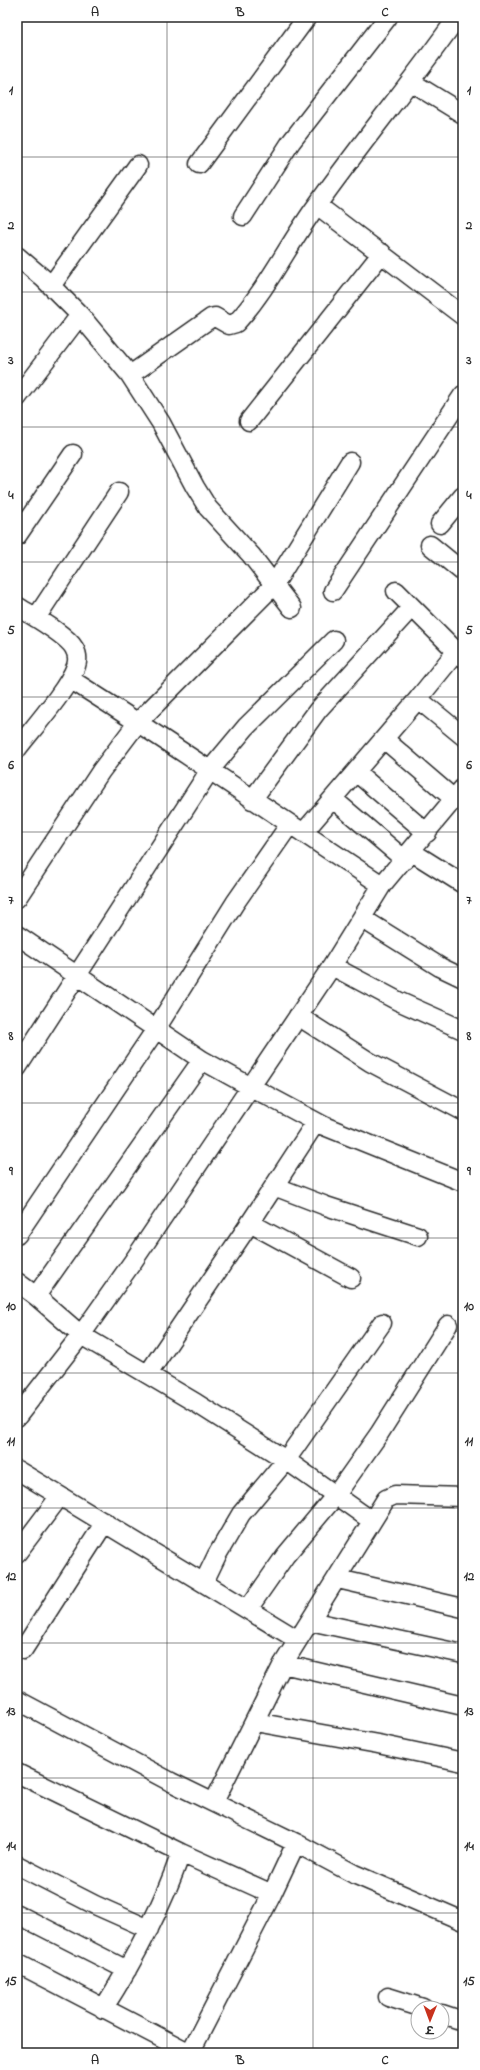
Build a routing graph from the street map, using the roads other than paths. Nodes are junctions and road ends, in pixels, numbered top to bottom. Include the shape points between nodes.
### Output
1 (307, 17) edge
2 (388, 17) edge
3 (455, 23) edge
4 (411, 82) junction
5 (463, 114) edge
6 (199, 164) dead end
7 (138, 165) dead end
8 (317, 205) junction
9 (243, 216) dead end
10 (382, 253) junction
11 (17, 256) edge
12 (51, 286) junction
13 (80, 315) junction
14 (463, 316) edge
15 (130, 375) junction
16 (463, 395) edge
17 (17, 398) edge
18 (249, 421) dead end
19 (73, 454) dead end
20 (350, 462) dead end
21 (119, 492) dead end
22 (463, 496) edge
23 (440, 524) dead end
24 (17, 536) edge
25 (430, 545) dead end
26 (463, 572) edge
27 (274, 584) junction
28 (333, 591) dead end
29 (396, 591) dead end
30 (17, 606) edge
31 (292, 608) dead end
32 (411, 608) junction
33 (36, 618) junction
34 (334, 640) dead end
35 (460, 655) edge
36 (70, 679) junction
37 (418, 699) junction
38 (138, 722) junction
39 (463, 736) edge
40 (384, 739) junction
41 (17, 749) edge
42 (210, 770) junction
43 (356, 772) junction
44 (459, 794) edge
45 (333, 798) junction
46 (252, 800) junction
47 (296, 829) junction
48 (427, 833) junction
49 (408, 856) junction
50 (463, 884) edge
51 (382, 885) junction
52 (17, 898) edge
53 (363, 919) junction
54 (17, 935) edge
55 (332, 966) junction
56 (76, 974) junction
57 (463, 978) edge
58 (298, 1016) junction
59 (156, 1029) junction
60 (463, 1030) edge
61 (202, 1060) junction
62 (17, 1068) edge
63 (251, 1087) junction
64 (463, 1111) edge
65 (316, 1122) junction
66 (463, 1182) edge
67 (274, 1186) junction
68 (250, 1223) junction
69 (17, 1234) edge
70 (418, 1236) dead end
71 (351, 1278) dead end
72 (17, 1282) edge
73 (36, 1296) junction
74 (382, 1324) dead end
75 (448, 1325) dead end
76 (81, 1335) junction
77 (148, 1374) junction
78 (17, 1417) edge
79 (286, 1460) junction
80 (17, 1470) edge
81 (336, 1495) junction
82 (60, 1496) junction
83 (463, 1497) edge
84 (372, 1521) junction
85 (105, 1522) junction
86 (17, 1553) edge
87 (338, 1579) junction
88 (204, 1582) junction
89 (463, 1608) edge
90 (248, 1609) junction
91 (310, 1621) junction
92 (298, 1640) junction
93 (23, 1650) dead end
94 (463, 1654) edge
95 (283, 1664) junction
96 (17, 1700) edge
97 (463, 1706) edge
98 (255, 1722) junction
99 (463, 1762) edge
100 (17, 1773) edge
101 (214, 1802) junction
102 (296, 1843) junction
103 (181, 1853) junction
104 (17, 1865) edge
105 (272, 1894) junction
106 (17, 1914) edge
107 (463, 1921) edge
108 (150, 1930) junction
109 (17, 1963) edge
110 (127, 1970) junction
111 (388, 1997) dead end
112 (410, 2004) edge
113 (103, 2009) junction
114 (450, 2017) edge
115 (463, 2021) edge
116 (190, 2053) edge

1 - 6 street
2 - 9 street via 291,142
3 - 4 street
4 - 5 street
4 - 8 street
7 - 12 street
8 - 10 street
8 - 15 street via 236,323 230,325 215,317 211,318
10 - 14 street
10 - 18 street
11 - 12 street
12 - 13 street
13 - 15 street
13 - 17 street
15 - 27 street via 161,423 208,508
16 - 28 street
19 - 24 street
20 - 27 street
21 - 33 street
22 - 23 street
25 - 26 street
27 - 31 street
27 - 38 street
29 - 32 street
30 - 33 street
32 - 35 street
32 - 46 street via 318,710
33 - 36 street via 74,647 77,656
34 - 42 street via 246,727
35 - 37 street
36 - 38 street
36 - 41 street
37 - 39 street
37 - 40 street
38 - 42 street
38 - 52 street via 101,771
40 - 43 street
40 - 44 street
42 - 46 street
42 - 56 street
43 - 45 street
43 - 48 street
44 - 48 street
45 - 47 street
45 - 49 street
46 - 47 street
47 - 51 street
47 - 59 street via 236,903
48 - 49 street
49 - 50 street
49 - 51 street
51 - 53 street
53 - 55 street
53 - 57 street via 440,967
54 - 56 street
55 - 58 street
55 - 60 street via 398,1001
56 - 59 street
56 - 62 street
58 - 63 street
58 - 64 street via 370,1062
59 - 61 street
59 - 69 street
61 - 63 street
61 - 73 street
63 - 65 street
63 - 76 street
65 - 66 street
65 - 67 street
67 - 68 street
67 - 70 street
68 - 71 street
68 - 77 street
72 - 73 street
73 - 76 street
74 - 79 street
75 - 81 street via 379,1434
76 - 77 street
76 - 78 street
77 - 79 street
79 - 81 street
79 - 88 street via 231,1528
80 - 82 street
81 - 84 street
81 - 90 street via 285,1556
82 - 85 street
82 - 86 street
83 - 84 street via 395,1495 386,1500
84 - 87 street
85 - 88 street
85 - 93 street
87 - 89 street
87 - 91 street
88 - 90 street
90 - 92 street
91 - 92 street
91 - 94 street
92 - 95 street
95 - 97 street
95 - 98 street
96 - 101 street via 171,1782
98 - 99 street
98 - 101 street
100 - 103 street
101 - 102 street
102 - 105 street
102 - 107 street via 354,1874
103 - 105 street
103 - 108 street
104 - 108 street
105 - 116 street
106 - 110 street
108 - 110 street
109 - 113 street
110 - 113 street
111 - 112 street
113 - 116 street
114 - 115 street

